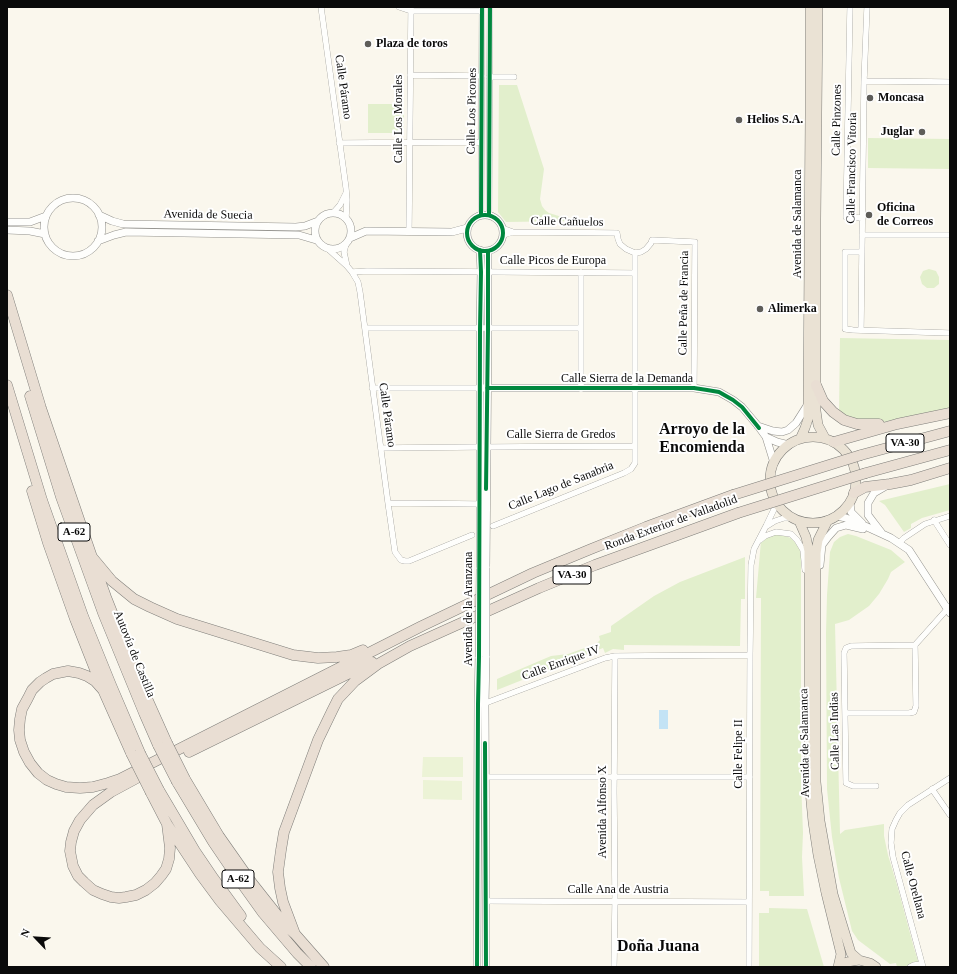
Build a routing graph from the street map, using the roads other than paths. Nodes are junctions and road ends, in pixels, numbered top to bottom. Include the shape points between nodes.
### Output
1 (321, 7) edge
2 (398, 7) edge
3 (490, 7) edge
4 (810, 7) edge
5 (818, 7) edge
6 (850, 7) edge
7 (867, 7) edge
8 (411, 9) edge
9 (482, 9) edge
10 (410, 75) junction
11 (482, 76) junction
12 (490, 76) junction
13 (514, 77) dead end
14 (864, 81) junction
15 (950, 82) edge
16 (410, 142) junction
17 (481, 142) junction
18 (339, 143) junction
19 (346, 193) junction
20 (333, 213) junction
21 (99, 215) junction
22 (481, 215) junction
23 (489, 215) junction
24 (46, 216) junction
25 (862, 218) junction
26 (318, 221) junction
27 (348, 221) junction
28 (7, 222) edge
29 (467, 228) junction
30 (7, 230) edge
31 (366, 231) junction
32 (409, 231) junction
33 (502, 231) junction
34 (455, 232) junction
35 (45, 234) junction
36 (862, 235) junction
37 (950, 235) edge
38 (467, 236) junction
39 (316, 240) junction
40 (98, 241) junction
41 (348, 241) junction
42 (328, 249) junction
43 (484, 250) junction
44 (862, 252) junction
45 (635, 253) junction
46 (347, 266) junction
47 (352, 272) junction
48 (485, 272) junction
49 (581, 272) junction
50 (634, 273) junction
51 (7, 295) edge
52 (7, 313) edge
53 (364, 328) junction
54 (581, 328) junction
55 (480, 329) junction
56 (488, 329) junction
57 (861, 330) junction
58 (950, 333) edge
59 (816, 385) junction
60 (7, 386) edge
61 (372, 388) junction
62 (484, 388) junction
63 (694, 388) junction
64 (581, 389) junction
65 (635, 389) junction
66 (7, 403) edge
67 (808, 404) junction
68 (950, 413) edge
69 (897, 424) junction
70 (758, 426) junction
71 (950, 431) edge
72 (766, 438) junction
73 (800, 439) junction
74 (830, 440) junction
75 (789, 445) junction
76 (635, 446) junction
77 (483, 447) junction
78 (381, 448) junction
79 (950, 450) edge
80 (774, 463) junction
81 (950, 468) edge
82 (890, 484) junction
83 (852, 498) junction
84 (388, 503) junction
85 (777, 503) junction
86 (480, 504) junction
87 (950, 516) edge
88 (833, 518) junction
89 (796, 519) junction
90 (934, 520) junction
91 (493, 526) dead end
92 (766, 526) junction
93 (865, 526) junction
94 (880, 533) junction
95 (472, 535) dead end
96 (757, 543) junction
97 (899, 543) junction
98 (950, 545) edge
99 (92, 557) junction
100 (483, 569) junction
101 (812, 603) junction
102 (949, 609) edge
103 (422, 626) junction
104 (410, 646) junction
105 (915, 646) junction
106 (750, 655) junction
107 (615, 656) junction
108 (103, 690) junction
109 (481, 704) junction
110 (845, 714) junction
111 (163, 744) junction
112 (135, 753) junction
113 (614, 776) junction
114 (485, 777) junction
115 (750, 777) junction
116 (950, 778) edge
117 (181, 781) junction
118 (876, 786) dead end
119 (932, 789) junction
120 (155, 792) junction
121 (950, 815) edge
122 (167, 824) junction
123 (486, 901) junction
124 (615, 901) junction
125 (749, 902) junction
126 (295, 934) junction
127 (919, 954) junction
128 (859, 960) junction
129 (912, 966) edge
130 (922, 966) edge
131 (281, 967) edge
132 (286, 967) edge
133 (311, 967) edge
134 (324, 967) edge
135 (477, 967) edge
136 (486, 967) edge
137 (614, 967) edge
138 (750, 967) edge
139 (839, 967) edge
140 (876, 967) edge

1 - 18 street, Calle Páramo
2 - 8 street
3 - 12 street, Calle Los Picones
4 - 67 highway, Avenida de Salamanca
5 - 59 highway, Avenida de Salamanca
6 - 25 street, Calle Pinzones via 846,217
7 - 14 street, Calle Francisco Vitoria
8 - 9 street
8 - 10 street, Calle Los Morales
9 - 11 street, Calle Los Picones
10 - 11 street
10 - 16 street, Calle Los Morales
11 - 17 street, Calle Los Picones
12 - 13 street
12 - 23 street, Calle Los Picones
14 - 15 street
14 - 25 street, Calle Francisco Vitoria
16 - 17 street
16 - 18 street
16 - 32 street, Calle Los Morales
17 - 22 street, Calle Los Picones
18 - 19 street, Calle Páramo
19 - 20 street
19 - 27 street, Calle Páramo
20 - 26 street
20 - 27 street via 340,214
21 - 24 street via 88,202 72,198 56,203
21 - 26 street, Avenida de Suecia via 123,224 296,227
21 - 40 street via 101,232
22 - 23 street
22 - 29 street via 472,220
23 - 33 street via 498,221
24 - 28 street via 30,222
24 - 35 street
25 - 36 street, Calle Francisco Vitoria
26 - 39 street via 314,233
27 - 31 street
27 - 41 street via 351,231
29 - 34 street
29 - 38 street
30 - 35 street
31 - 32 street
31 - 41 street
32 - 34 street
33 - 43 street via 497,246
33 - 45 street, Calle Cañuelos via 617,234 620,244
34 - 38 street
35 - 40 street via 52,248 65,255 73,256 88,252
36 - 37 street
36 - 44 street, Calle Francisco Vitoria
38 - 43 street via 473,246
39 - 40 street, Avenida de Suecia via 299,235 126,232
39 - 42 street
41 - 42 street via 338,249
41 - 46 street via 344,252
42 - 46 street, Calle Páramo
43 - 48 street, Avenida de la Aranzana
44 - 57 street, Calle Francisco Vitoria
44 - 57 street via 845,252 845,329
45 - 50 street
45 - 63 street, Calle Peña de Francia via 646,249 652,240 695,242
46 - 47 street, Calle Páramo
47 - 48 street, Calle Picos de Europa
47 - 53 street, Calle Páramo via 358,282
48 - 49 street, Calle Picos de Europa
48 - 55 street, Avenida de la Aranzana
48 - 56 street, Avenida de la Aranzana
49 - 50 street, Calle Picos de Europa
49 - 54 street
50 - 65 street
51 - 99 highway via 41,408
52 - 111 highway, Autovía de Castilla / A-62 via 61,497 103,612 144,713
53 - 55 street
53 - 61 street, Calle Páramo
54 - 56 street
54 - 64 street
55 - 56 street
55 - 62 street, Avenida de la Aranzana
56 - 62 street, Avenida de la Aranzana
57 - 58 street
59 - 69 highway via 823,401 844,420 868,425
59 - 74 highway, Avenida de Salamanca via 818,425
60 - 112 highway, A-62 via 42,500
61 - 62 street, Calle Sierra de la Demanda
61 - 78 street, Calle Páramo
62 - 64 street, Calle Sierra de la Demanda
62 - 77 street, Avenida de la Aranzana
63 - 65 street, Calle Sierra de la Demanda
63 - 70 street, Calle Sierra de la Demanda via 719,392 733,400
64 - 65 street, Calle Sierra de la Demanda
65 - 76 street
66 - 108 highway via 48,543
67 - 70 street via 796,424 788,430 782,432
67 - 73 highway, Avenida de Salamanca via 808,419
68 - 69 highway
69 - 74 highway
70 - 72 street, Calle Sierra de la Demanda
71 - 103 highway, Ronda Exterior de Valladolid / VA-30, bridge via 861,455 733,495 646,527 533,574
72 - 75 street
72 - 80 street, Calle Sierra de la Demanda
73 - 74 highway via 812,437
73 - 75 highway
74 - 83 highway via 844,449 853,464 856,482
75 - 80 highway
76 - 77 street, Calle Sierra de Gredos
76 - 91 street, Calle Lago de Sanabria via 635,463 624,473
77 - 78 street, Calle Sierra de Gredos
77 - 86 street, Avenida de la Aranzana
77 - 100 street, Avenida de la Aranzana
78 - 84 street, Calle Páramo
79 - 104 highway, Ronda Exterior de Valladolid / VA-30, bridge via 866,472 738,513 539,588
80 - 85 highway via 770,476 771,490
81 - 82 highway
82 - 83 highway via 865,487
82 - 94 street via 874,493 868,503 868,514
83 - 88 highway via 843,511
83 - 93 street via 851,512
84 - 86 street
84 - 95 street, Calle Páramo via 395,552 401,560 409,561
85 - 89 highway via 786,514
85 - 92 street, Calle Felipe II
86 - 100 street, Avenida de la Aranzana
87 - 90 street
88 - 89 highway via 814,523
88 - 93 street via 846,518
88 - 101 highway, Avenida de Salamanca via 818,540
89 - 92 street via 784,518
89 - 101 highway, Avenida de Salamanca via 806,537 809,550
90 - 97 street
90 - 98 street
92 - 96 street, Calle Felipe II
93 - 94 street
94 - 97 street
94 - 101 street via 846,525 836,528 822,545 820,576
96 - 101 street, Avenida de Salamanca via 765,536 776,532 791,534 797,540 803,550
96 - 106 street, Calle Felipe II via 751,565
97 - 102 street via 916,560
99 - 103 highway via 112,581 150,608 177,619 293,655 318,658 351,655
99 - 111 highway
100 - 109 street, Avenida de la Aranzana, bridge
101 - 128 highway, Avenida de Salamanca via 816,782 820,820 833,894 851,953
101 - 139 highway, Avenida de Salamanca via 809,781 818,856 841,954
102 - 105 street
103 - 108 highway via 120,779 80,788 66,787 47,780 30,763 20,740 22,709 32,690 46,678 68,671 87,676
104 - 122 highway via 324,685 111,792 93,805 74,831 70,851 78,876 93,890 119,898 146,890 166,869 170,848
104 - 126 highway via 362,675 338,699 318,740 284,832 278,872 283,902
105 - 110 street via 914,712
105 - 110 street, Calle Las Indias via 846,648
106 - 107 street, Calle Enrique IV
106 - 115 street, Calle Felipe II
107 - 109 street, Calle Enrique IV
107 - 113 street, Avenida Alfonso X
108 - 112 highway
109 - 114 street, Avenida de la Aranzana
109 - 135 street, Avenida de la Aranzana
110 - 118 street, Calle Las Indias via 846,783 853,786
111 - 117 highway, Autovía de Castilla / A-62, bridge
112 - 120 highway, A-62, bridge
113 - 114 street
113 - 115 street
113 - 124 street, Avenida Alfonso X
114 - 123 street, Avenida de la Aranzana
115 - 125 street, Calle Felipe II
116 - 119 street, Calle Orellana
117 - 126 highway via 248,878
117 - 133 highway, Autovía de Castilla / A-62 via 202,826 230,868 263,913
119 - 121 street
119 - 127 street, Calle Orellana via 908,805 900,813 892,829 893,857
120 - 122 highway
120 - 132 highway, A-62 via 248,925
122 - 131 highway via 220,901 260,948
123 - 124 street, Calle Ana de Austria
123 - 136 street, Avenida de la Aranzana
124 - 125 street, Calle Ana de Austria
124 - 137 street, Avenida Alfonso X
125 - 138 street, Calle Felipe II
126 - 134 highway
127 - 129 street, Calle Orellana
127 - 130 street, Calle Orellana
128 - 139 highway via 847,962
128 - 140 highway
129 - 130 street, Calle Orellana

